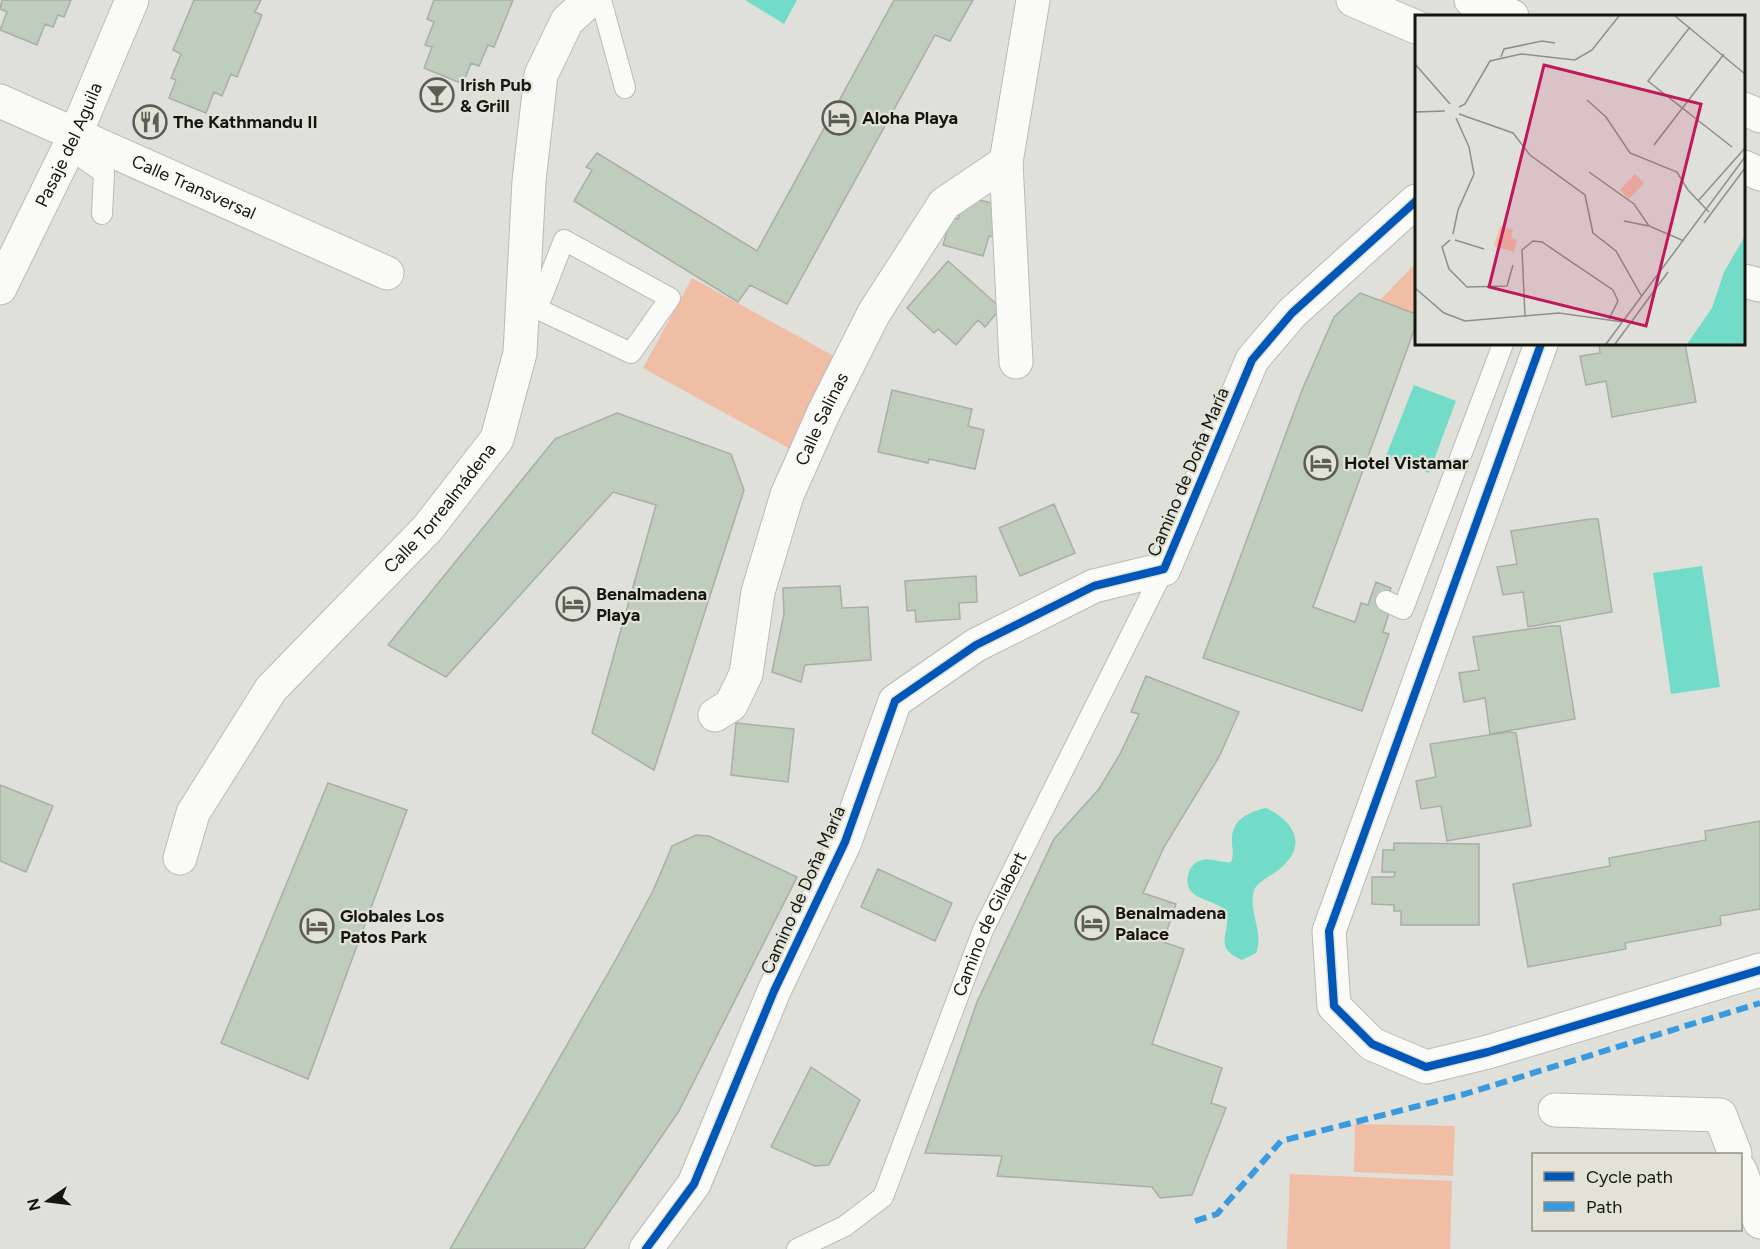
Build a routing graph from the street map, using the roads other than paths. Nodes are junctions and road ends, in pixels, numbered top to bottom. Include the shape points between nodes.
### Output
1 (132, 0) edge
2 (590, 0) edge
3 (601, 0) edge
4 (1033, 0) edge
5 (1353, 0) edge
6 (1471, 0) edge
7 (1509, 15) edge
8 (1415, 27) edge
9 (625, 88) dead end
10 (0, 101) edge
11 (1745, 110) edge
12 (1760, 116) edge
13 (72, 141) junction
14 (1006, 162) junction
15 (1745, 168) edge
16 (1760, 174) edge
17 (1415, 202) edge
18 (102, 214) dead end
19 (387, 273) dead end
20 (1745, 281) edge
21 (1760, 285) edge
22 (0, 288) edge
23 (530, 306) junction
24 (1503, 345) edge
25 (1541, 345) edge
26 (1016, 362) dead end
27 (1164, 569) junction
28 (1386, 601) dead end
29 (715, 715) dead end
30 (180, 858) dead end
31 (1760, 970) edge
32 (1554, 1110) dead end
33 (1734, 1153) edge
34 (1742, 1175) edge
35 (1760, 1222) edge
36 (646, 1249) edge
37 (796, 1249) edge

1 - 13 street, Pasaje del Aguila
2 - 23 street, Calle Torrealmádena via 567,21 541,75 529,182
3 - 9 lane
4 - 14 street
5 - 8 street
6 - 7 street
10 - 13 street, Calle Transversal
11 - 12 street
13 - 18 lane via 104,173
13 - 19 street, Calle Transversal
13 - 22 street, Pasaje del Aguila
14 - 26 street
14 - 29 street, Calle Salinas via 944,204 874,314 787,495 758,591 746,674 731,705
15 - 16 street
17 - 27 street, Camino de Doña María via 1292,313 1252,360
20 - 21 street
23 - 23 lane via 631,353 670,298 564,240
23 - 30 street, Calle Torrealmádena via 497,439 428,529 271,689 193,813
24 - 28 lane via 1404,609
25 - 31 street via 1329,931 1334,1006 1372,1044 1426,1067
27 - 36 street, Camino de Doña María via 1094,586 976,645 895,701 845,842 774,991 694,1184
27 - 37 lane, Camino de Gilabert via 983,930 883,1197 845,1226
32 - 33 street via 1720,1115
34 - 35 street

